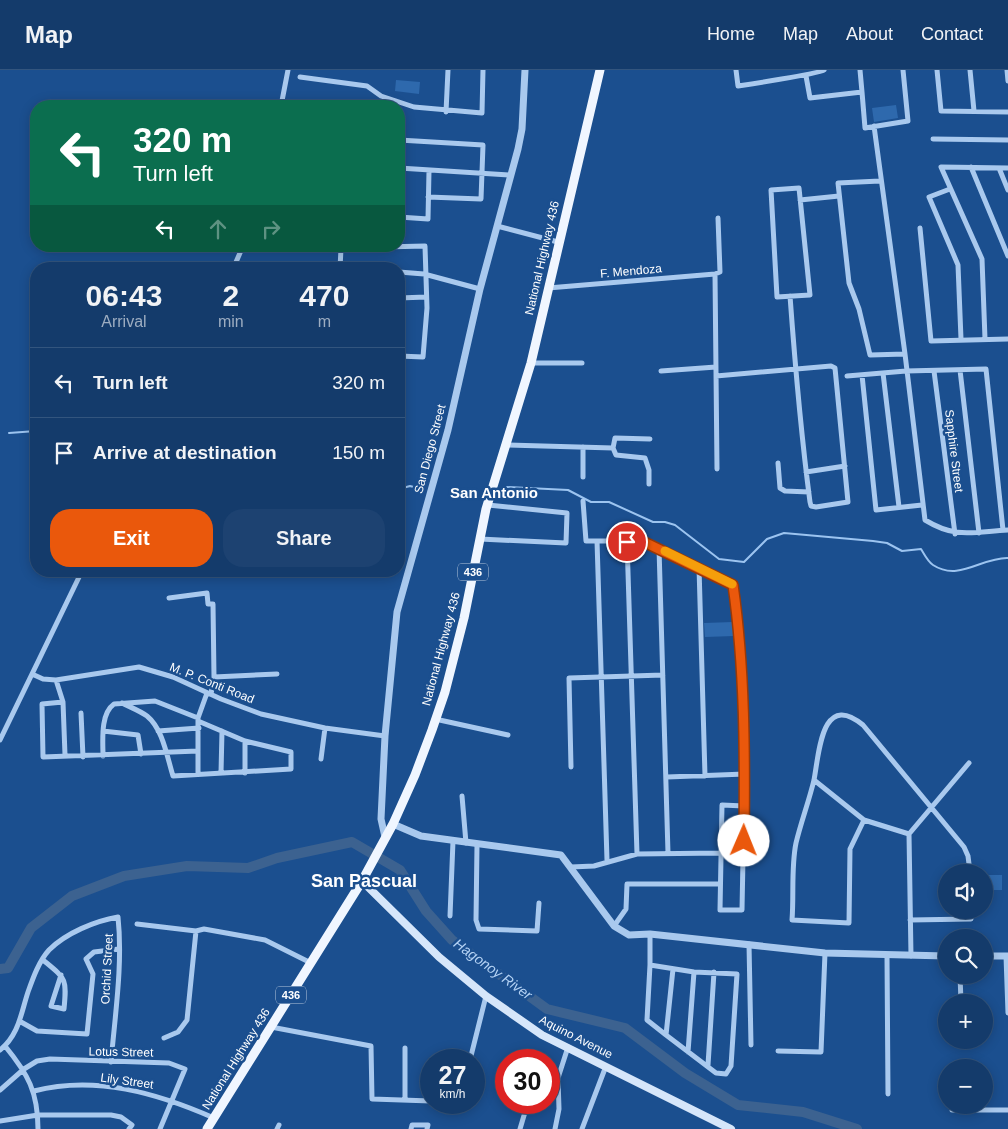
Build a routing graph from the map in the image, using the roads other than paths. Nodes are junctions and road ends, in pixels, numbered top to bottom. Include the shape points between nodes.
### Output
1 (288, 70) edge
2 (448, 70) edge
3 (483, 70) edge
4 (525, 70) edge
5 (600, 70) edge
6 (736, 70) edge
7 (824, 70) edge
8 (860, 70) edge
9 (903, 70) edge
10 (937, 70) edge
11 (970, 70) edge
12 (1007, 70) edge
13 (790, 73) edge
14 (806, 76) junction
15 (300, 77) dead end
16 (1008, 81) edge
17 (862, 92) junction
18 (282, 100) edge
19 (392, 100) edge
20 (405, 105) edge
21 (974, 111) junction
22 (446, 112) junction
23 (1008, 112) edge
24 (874, 126) junction
25 (933, 139) dead end
26 (405, 140) edge
27 (1008, 140) edge
28 (971, 167) junction
29 (999, 168) junction
30 (1008, 168) edge
31 (405, 169) edge
32 (429, 171) junction
33 (482, 174) junction
34 (509, 175) junction
35 (880, 182) junction
36 (950, 189) junction
37 (1008, 190) edge
38 (840, 196) junction
39 (428, 197) junction
40 (800, 200) junction
41 (405, 217) edge
42 (718, 218) dead end
43 (497, 226) junction
44 (920, 228) dead end
45 (558, 242) junction
46 (405, 246) edge
47 (1008, 256) edge
48 (405, 272) edge
49 (424, 274) junction
50 (715, 274) junction
51 (548, 288) junction
52 (480, 289) junction
53 (790, 296) junction
54 (426, 297) junction
55 (405, 298) edge
56 (960, 339) junction
57 (985, 339) junction
58 (1008, 339) edge
59 (905, 354) junction
60 (405, 356) edge
61 (531, 363) junction
62 (582, 363) dead end
63 (716, 367) junction
64 (797, 369) junction
65 (934, 370) junction
66 (960, 370) junction
67 (661, 371) dead end
68 (906, 371) junction
69 (883, 373) junction
70 (862, 375) junction
71 (716, 376) junction
72 (847, 376) dead end
73 (650, 439) dead end
74 (505, 445) junction
75 (583, 447) junction
76 (613, 448) junction
77 (778, 462) dead end
78 (845, 466) junction
79 (717, 469) dead end
80 (806, 472) junction
81 (583, 478) dead end
82 (649, 484) dead end
83 (808, 492) junction
84 (583, 501) dead end
85 (922, 504) junction
86 (488, 505) junction
87 (899, 507) junction
88 (1005, 530) edge
89 (979, 532) junction
90 (955, 534) junction
91 (480, 539) junction
92 (597, 542) junction
93 (627, 542) junction
94 (659, 548) junction
95 (699, 567) junction
96 (79, 577) edge
97 (169, 598) dead end
98 (32, 674) junction
99 (277, 674) dead end
100 (663, 674) junction
101 (602, 676) junction
102 (632, 676) junction
103 (214, 677) junction
104 (56, 680) junction
105 (209, 694) junction
106 (63, 702) junction
107 (122, 703) junction
108 (81, 713) dead end
109 (198, 719) junction
110 (435, 719) junction
111 (199, 728) junction
112 (325, 728) junction
113 (103, 731) junction
114 (158, 731) junction
115 (222, 731) junction
116 (508, 735) dead end
117 (385, 736) junction
118 (0, 740) edge
119 (245, 741) junction
120 (198, 751) junction
121 (141, 754) junction
122 (166, 754) junction
123 (65, 755) junction
124 (103, 756) junction
125 (82, 757) junction
126 (321, 759) dead end
127 (969, 763) dead end
128 (570, 767) dead end
129 (221, 773) junction
130 (245, 773) junction
131 (198, 774) junction
132 (745, 774) junction
133 (706, 776) junction
134 (667, 777) junction
135 (814, 780) junction
136 (462, 796) dead end
137 (744, 806) junction
138 (930, 807) junction
139 (864, 820) junction
140 (393, 824) junction
141 (908, 834) junction
142 (385, 837) junction
143 (453, 841) junction
144 (466, 843) junction
145 (477, 845) junction
146 (668, 853) junction
147 (636, 854) junction
148 (720, 854) junction
149 (607, 860) junction
150 (969, 864) edge
151 (571, 868) junction
152 (362, 881) junction
153 (720, 884) junction
154 (539, 903) dead end
155 (450, 916) dead end
156 (971, 919) edge
157 (910, 920) junction
158 (137, 924) dead end
159 (614, 926) junction
160 (196, 931) junction
161 (650, 934) junction
162 (749, 944) junction
163 (119, 949) junction
164 (825, 953) junction
165 (887, 956) junction
166 (911, 956) junction
167 (938, 956) edge
168 (993, 956) edge
169 (1007, 956) edge
170 (43, 960) junction
171 (311, 963) junction
172 (650, 965) junction
173 (673, 969) junction
174 (694, 972) junction
175 (714, 972) junction
176 (737, 974) junction
177 (62, 976) junction
178 (749, 976) junction
179 (486, 996) junction
180 (1008, 1013) edge
181 (21, 1022) junction
182 (271, 1027) junction
183 (666, 1035) junction
184 (164, 1038) dead end
185 (751, 1045) dead end
186 (568, 1047) junction
187 (2, 1048) edge
188 (405, 1048) dead end
189 (473, 1049) edge
190 (778, 1051) dead end
191 (688, 1052) junction
192 (111, 1062) junction
193 (708, 1065) junction
194 (606, 1066) junction
195 (24, 1069) junction
196 (0, 1090) edge
197 (34, 1091) junction
198 (888, 1094) dead end
199 (171, 1100) junction
200 (405, 1100) junction
201 (420, 1101) edge
202 (993, 1110) edge
203 (1008, 1110) edge
204 (524, 1114) edge
205 (38, 1115) junction
206 (214, 1118) junction
207 (0, 1121) edge
208 (719, 1126) edge
209 (38, 1129) edge
210 (129, 1129) edge
211 (160, 1129) edge
212 (207, 1129) edge
213 (411, 1129) edge
214 (427, 1129) edge
215 (520, 1129) edge
216 (555, 1129) edge
217 (582, 1129) edge
218 (731, 1129) edge

1 - 18 street
2 - 22 street
3 - 22 street via 482,113
4 - 34 street, San Diego Street via 522,129
5 - 45 main road, National Highway 436 / 436
6 - 13 street via 738,86
7 - 14 street
8 - 17 street
9 - 24 street via 908,121
10 - 21 street via 941,111
11 - 21 street
12 - 16 street
13 - 14 street
14 - 17 street via 810,98
15 - 19 street via 367,86
17 - 24 street via 865,128
20 - 22 street
21 - 23 street
24 - 35 street
25 - 27 street
26 - 33 street via 483,145
28 - 29 street
28 - 36 street via 941,167
28 - 47 street
29 - 30 street
29 - 37 street
31 - 32 street
32 - 33 street
32 - 39 street
33 - 34 street
33 - 39 street via 481,200
34 - 43 street, San Diego Street
35 - 38 street via 838,183
35 - 59 street
36 - 56 street via 929,197 958,265
36 - 57 street via 982,258
38 - 40 street
38 - 59 street via 848,284 859,309 867,352 876,357
39 - 41 street via 428,219
40 - 53 street via 810,294
40 - 53 street via 799,188 771,190 777,297
42 - 50 street via 720,272
43 - 45 street
43 - 52 street, San Diego Street
44 - 56 street via 931,341
45 - 51 main road, National Highway 436 / 436
46 - 49 street via 425,246
48 - 49 street
49 - 52 street
49 - 54 street
50 - 51 street, F. Mendoza
50 - 63 street
51 - 61 main road, National Highway 436 / 436
52 - 117 street, San Diego Street via 448,430 396,612
53 - 64 street
54 - 55 street
54 - 60 street via 424,357
56 - 57 street
57 - 58 street
59 - 68 street
61 - 62 street
61 - 74 main road, National Highway 436 / 436
63 - 67 street
63 - 71 street
64 - 71 street
64 - 78 street via 835,368
64 - 80 street
65 - 66 street
65 - 68 street
65 - 90 street, Sapphire Street
66 - 88 street via 986,370
66 - 89 street
68 - 69 street
68 - 85 street
69 - 70 street
69 - 87 street
70 - 72 street
70 - 87 street via 876,510
71 - 79 street
73 - 76 street via 615,438
74 - 75 street
74 - 86 main road, National Highway 436 / 436
75 - 76 street
75 - 81 street
76 - 82 street via 616,455 645,458
77 - 83 street via 780,488
78 - 80 street
78 - 83 street via 848,502 814,507
80 - 83 street
84 - 92 street via 586,541
85 - 87 street
85 - 90 street via 924,520
86 - 91 main road, National Highway 436 / 436
86 - 91 street via 567,513 566,543
88 - 89 street
89 - 90 street
91 - 110 main road, National Highway 436 / 436 via 464,618
92 - 93 street
92 - 101 street
93 - 94 street via 642,541
93 - 102 street
94 - 95 street
94 - 100 street
95 - 132 street via 733,585 739,629
95 - 133 street
96 - 98 street
97 - 103 street via 206,593 208,604 213,604
98 - 104 street, M. P. Conti Road
98 - 118 street
99 - 103 street
100 - 102 street
100 - 134 street
101 - 102 street
101 - 128 street via 569,678
101 - 149 street
102 - 147 street
103 - 105 street
104 - 105 street, M. P. Conti Road via 140,667 173,677
104 - 106 street
105 - 109 street
105 - 112 street, M. P. Conti Road via 261,714
106 - 123 street
106 - 123 street via 42,704 43,757
107 - 109 street via 154,701
107 - 113 street via 110,706
107 - 114 street via 146,715
108 - 125 street
109 - 111 street
109 - 115 street
110 - 116 street
110 - 140 main road, National Highway 436 / 436
111 - 114 street
111 - 120 street
112 - 117 street, M. P. Conti Road
112 - 126 street
113 - 121 street via 138,734
113 - 124 street
114 - 122 street
115 - 119 street
115 - 129 street
117 - 142 street, San Diego Street via 381,819
119 - 130 street
119 - 130 street via 291,752 291,769
120 - 122 street
120 - 131 street
121 - 122 street
121 - 124 street
122 - 131 street via 173,776
123 - 125 street
124 - 125 street
127 - 138 street
129 - 130 street
129 - 131 street
132 - 133 street
132 - 137 street
133 - 134 street
134 - 146 street
135 - 138 street via 822,734 836,717 844,715 863,725
135 - 139 street
135 - 139 street via 796,844 792,920 849,923 850,849
136 - 144 street
137 - 148 street via 722,805
137 - 153 street via 742,910 720,910
138 - 141 street
138 - 150 street via 964,847
139 - 141 street
140 - 142 main road, National Highway 436 / 436
140 - 143 street via 421,836
141 - 157 street
142 - 152 main road, National Highway 436 / 436
143 - 144 street
143 - 155 street
144 - 145 street
145 - 151 street via 561,856
145 - 154 street via 476,920 479,929 538,931
146 - 147 street
146 - 148 street
147 - 149 street
148 - 153 street
149 - 151 street via 594,866
151 - 159 street
152 - 171 main road, National Highway 436 / 436
152 - 179 main road, Aquino Avenue via 439,956
153 - 159 street via 627,884 626,909
156 - 157 street
157 - 166 street
158 - 160 street
159 - 161 street via 629,935
160 - 171 street via 204,929 265,940
160 - 184 street via 187,1020 178,1032
161 - 162 street
161 - 172 street
162 - 164 street
162 - 178 street
163 - 170 street, Orchid Street via 118,917 89,925 57,944
163 - 181 street via 94,952 86,959 93,974 87,1034 37,1031
163 - 192 street, Orchid Street
164 - 165 street
164 - 190 street via 821,1052
165 - 166 street
165 - 198 street
166 - 167 street
168 - 169 street
169 - 180 street
170 - 177 street
170 - 181 street, Orchid Street via 28,993
171 - 182 main road, National Highway 436 / 436
172 - 173 street
172 - 183 street via 648,1020
173 - 174 street
173 - 183 street
174 - 175 street
174 - 191 street
175 - 176 street
175 - 193 street
176 - 178 street
176 - 193 street via 731,1066 726,1074 716,1073
177 - 177 street via 66,985 64,1008 52,1006
178 - 185 street
179 - 186 main road, Aquino Avenue via 542,1035
179 - 189 street
181 - 187 street, Orchid Street
182 - 200 street via 371,1046 372,1099
182 - 206 main road, National Highway 436 / 436
183 - 191 street
186 - 194 main road, Aquino Avenue
186 - 216 street via 558,1078 559,1109
187 - 195 street
188 - 200 street
191 - 193 street
192 - 195 street, Lotus Street via 50,1059 37,1061
192 - 199 street, Lotus Street via 168,1063 185,1069
194 - 208 main road, Aquino Avenue
194 - 217 street
195 - 196 street, Lotus Street
195 - 197 street
197 - 199 street, Lily Street via 66,1085 105,1087 144,1092
197 - 205 street
199 - 206 street, Lily Street
199 - 211 street, Lotus Street
200 - 201 street
202 - 203 street
204 - 215 street
205 - 207 street
205 - 209 street
205 - 210 street via 111,1115 122,1117 132,1125
206 - 212 main road, National Highway 436 / 436
208 - 218 main road, Aquino Avenue
213 - 214 street via 412,1125 428,1125

